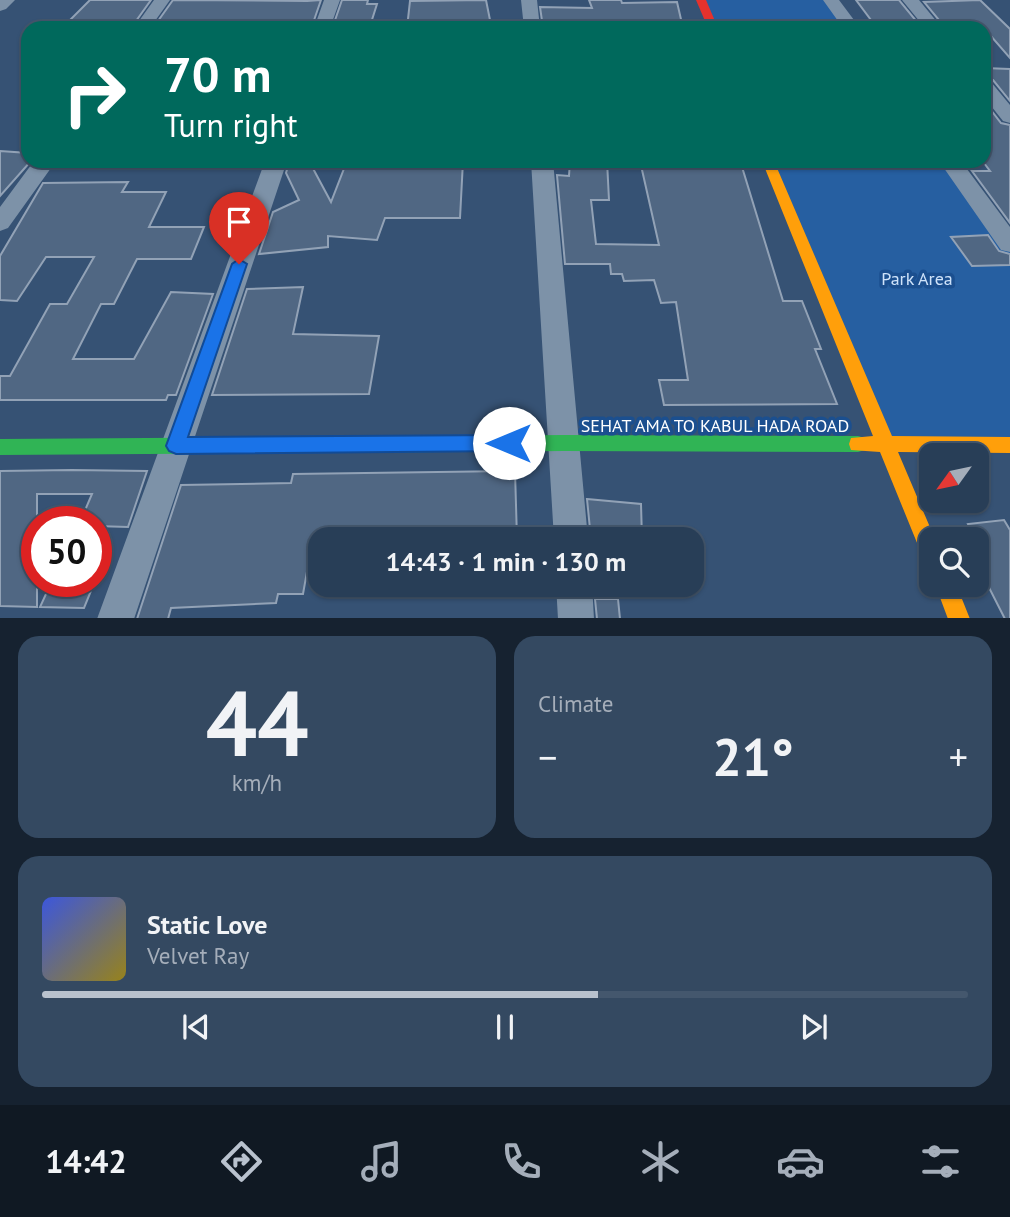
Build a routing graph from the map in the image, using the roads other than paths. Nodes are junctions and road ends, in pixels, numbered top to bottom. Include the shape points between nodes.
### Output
1 (7, 0) edge
2 (162, 0) edge
3 (332, 0) edge
4 (529, 0) edge
5 (701, 0) edge
6 (831, 0) edge
7 (910, 0) edge
8 (0, 6) edge
9 (147, 21) edge
10 (325, 21) edge
11 (530, 21) edge
12 (710, 21) edge
13 (847, 21) edge
14 (928, 21) edge
15 (991, 94) edge
16 (1010, 117) edge
17 (40, 168) edge
18 (274, 168) edge
19 (543, 168) edge
20 (771, 168) edge
21 (955, 168) edge
22 (0, 223) edge
23 (1010, 244) edge
24 (564, 443) junction
25 (1010, 445) edge
26 (176, 446) junction
27 (886, 446) junction
28 (0, 447) edge
29 (570, 527) edge
30 (920, 527) edge
31 (575, 597) edge
32 (950, 597) edge
33 (115, 618) edge
34 (576, 618) edge
35 (959, 618) edge

1 - 8 street
2 - 9 street
3 - 10 street
4 - 11 street
5 - 12 main road
6 - 13 street
7 - 14 street
15 - 16 street
17 - 22 street
18 - 26 street
19 - 24 street
20 - 27 main road
21 - 23 street
24 - 26 main road, SEHAT AMA TO KABUL HADA ROAD
24 - 27 main road, SEHAT AMA TO KABUL HADA ROAD
24 - 29 street
25 - 27 main road, SEHAT AMA TO KABUL HADA ROAD
26 - 28 main road, SEHAT AMA TO KABUL HADA ROAD
26 - 33 street
27 - 30 main road
31 - 34 street
32 - 35 main road

